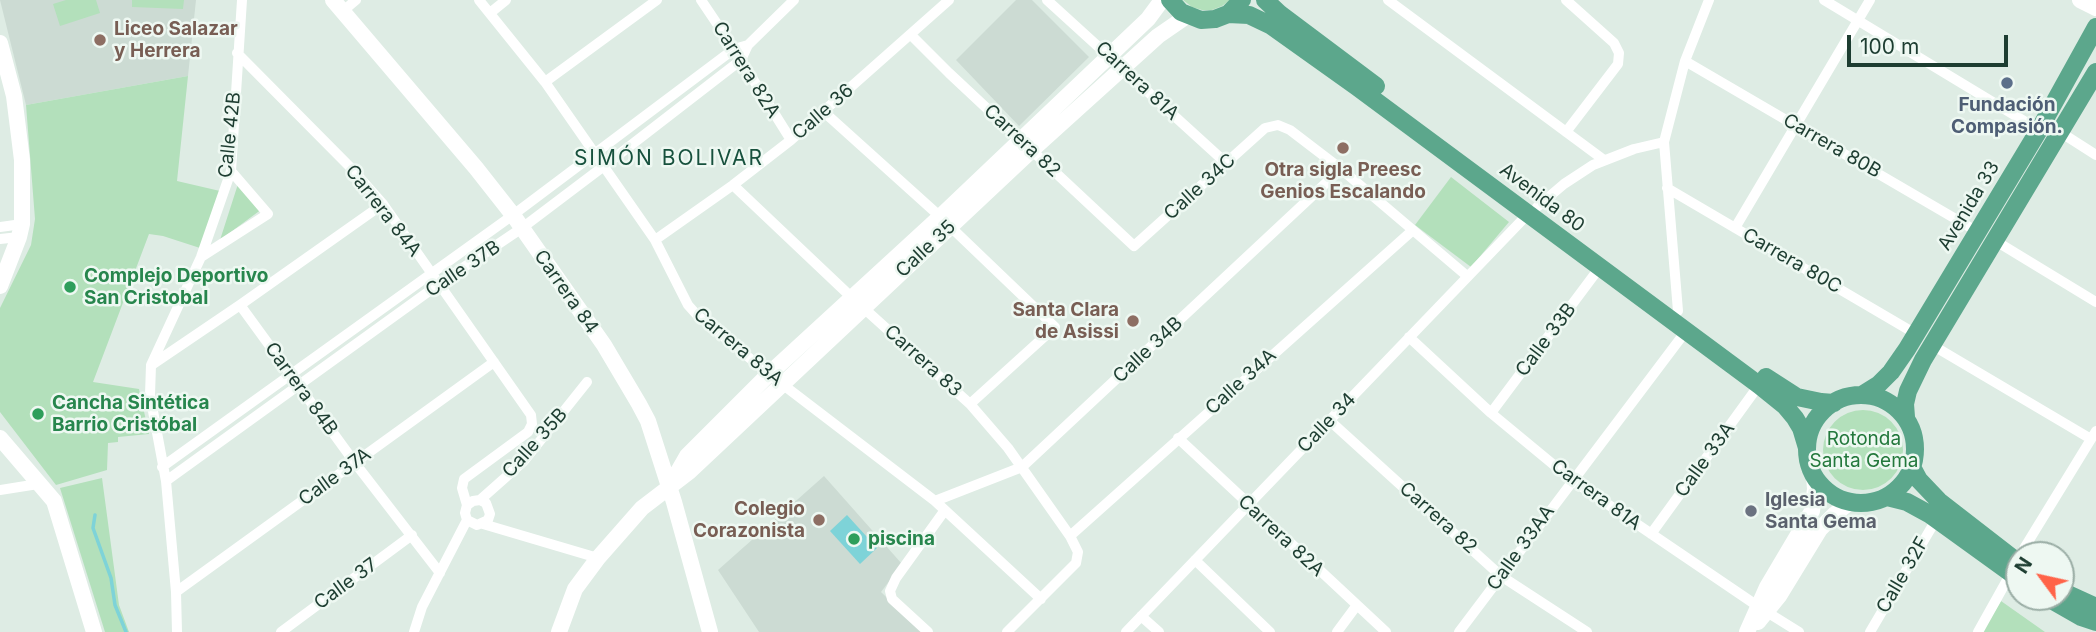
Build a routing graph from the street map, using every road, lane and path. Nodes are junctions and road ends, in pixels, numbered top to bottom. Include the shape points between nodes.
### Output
1 (242, 0) edge
2 (356, 0) edge
3 (479, 0) edge
4 (506, 0) edge
5 (657, 0) edge
6 (701, 0) edge
7 (793, 0) edge
8 (949, 0) edge
9 (1047, 0) edge
10 (1162, 0) edge
11 (1170, 0) edge
12 (1242, 0) edge
13 (1265, 0) edge
14 (1388, 0) edge
15 (1566, 0) edge
16 (1586, 0) edge
17 (1709, 0) edge
18 (1824, 0) edge
19 (1870, 0) edge
20 (2080, 0) edge
21 (338, 6) edge
22 (2096, 8) edge
23 (1578, 9) junction
24 (490, 13) junction
25 (1228, 14) junction
26 (1187, 16) junction
27 (1858, 21) junction
28 (2096, 27) edge
29 (911, 35) junction
30 (0, 43) edge
31 (748, 45) junction
32 (734, 49) junction
33 (237, 53) junction
34 (1109, 55) junction
35 (741, 60) junction
36 (1685, 61) junction
37 (1123, 69) junction
38 (2096, 72) edge
39 (545, 82) junction
40 (7, 97) edge
41 (824, 111) junction
42 (1796, 125) junction
43 (2039, 130) junction
44 (1566, 132) junction
45 (2060, 132) junction
46 (791, 140) junction
47 (1664, 142) junction
48 (1026, 145) junction
49 (594, 153) junction
50 (2096, 155) edge
51 (1604, 160) junction
52 (1226, 163) junction
53 (604, 166) junction
54 (1341, 169) junction
55 (231, 171) junction
56 (733, 185) junction
57 (1667, 188) junction
58 (383, 204) junction
59 (1533, 210) junction
60 (517, 222) junction
61 (945, 222) junction
62 (0, 227) edge
63 (1735, 228) junction
64 (1413, 230) junction
65 (20, 231) junction
66 (1986, 236) junction
67 (0, 239) edge
68 (655, 240) junction
69 (1134, 246) joint
70 (201, 257) junction
71 (1600, 267) junction
72 (430, 273) junction
73 (1467, 276) junction
74 (439, 284) junction
75 (0, 286) edge
76 (2096, 302) edge
77 (858, 303) junction
78 (240, 305) junction
79 (1678, 311) junction
80 (1686, 331) junction
81 (1916, 334) junction
82 (1409, 337) junction
83 (1932, 345) junction
84 (494, 362) junction
85 (151, 365) junction
86 (291, 374) junction
87 (769, 374) junction
88 (587, 382) dead end
89 (783, 385) junction
90 (1759, 385) junction
91 (299, 386) junction
92 (1862, 395) junction
93 (1833, 403) junction
94 (970, 404) junction
95 (1491, 413) junction
96 (1906, 418) junction
97 (1329, 419) junction
98 (2094, 435) edge
99 (0, 438) edge
100 (1178, 438) junction
101 (1807, 447) junction
102 (355, 463) junction
103 (162, 467) junction
104 (1022, 467) junction
105 (1912, 467) junction
106 (1814, 476) junction
107 (1572, 480) junction
108 (166, 481) junction
109 (38, 484) junction
110 (668, 487) junction
111 (0, 491) edge
112 (1887, 497) junction
113 (480, 500) junction
114 (934, 501) junction
115 (1850, 502) junction
116 (467, 505) junction
117 (1248, 505) junction
118 (945, 510) junction
119 (1937, 518) junction
120 (467, 520) junction
121 (483, 524) junction
122 (1651, 534) junction
123 (412, 535) junction
124 (1070, 536) junction
125 (2032, 541) edge
126 (2005, 554) edge
127 (2005, 557) edge
128 (598, 558) junction
129 (1195, 560) junction
130 (440, 573) junction
131 (1501, 576) junction
132 (2005, 587) edge
133 (176, 592) junction
134 (2075, 597) edge
135 (1041, 599) junction
136 (1357, 606) junction
137 (2096, 607) edge
138 (1762, 609) junction
139 (2070, 611) edge
140 (1141, 616) junction
141 (2096, 622) edge
142 (94, 632) edge
143 (177, 632) edge
144 (281, 632) edge
145 (414, 632) edge
146 (560, 632) edge
147 (710, 632) edge
148 (928, 632) edge
149 (1007, 632) edge
150 (1125, 632) edge
151 (1158, 632) edge
152 (1270, 632) edge
153 (1338, 632) edge
154 (1387, 632) edge
155 (1459, 632) edge
156 (1587, 632) edge
157 (1748, 632) edge
158 (1799, 632) edge
159 (1870, 632) edge
160 (1978, 632) edge

1 - 33 street, Calle 42B
2 - 21 street
3 - 24 street, Carrera 83A
4 - 24 street
5 - 39 street
6 - 32 street, Carrera 82A
7 - 31 street, Calle 37B
8 - 29 street, Calle 36
9 - 34 street, Carrera 81A
10 - 34 street, Calle 35
11 - 26 main road
12 - 25 main road
13 - 59 main road, Avenida 80
14 - 44 street
15 - 23 street
16 - 23 street
17 - 36 street
18 - 27 street
19 - 27 street
20 - 22 street
21 - 60 street, Carrera 84
23 - 44 street via 1614,43 1618,64
24 - 39 street, Carrera 83A
25 - 26 main road, Avenida 80 via 1201,20
25 - 59 main road, Avenida 80 via 1249,15 1270,25
26 - 37 street, Calle 35
27 - 42 street
27 - 43 street
28 - 43 main road, Avenida 33
29 - 41 street, Calle 36
29 - 48 street, Carrera 82
30 - 40 street
31 - 32 street, Calle 37B
31 - 35 street, Calle 37B
32 - 35 street, Carrera 82A
32 - 49 street, Calle 37B
33 - 55 street, Calle 42B
33 - 58 street, Carrera 84A
34 - 37 street, Carrera 81A
34 - 48 street, Calle 35
35 - 46 street, Carrera 82A
35 - 53 street, Calle 37B
36 - 42 street, Carrera 80B
36 - 47 street
37 - 48 street, Calle 35
37 - 52 street, Carrera 81A
38 - 45 main road, Avenida 33
39 - 49 street, Carrera 83A
40 - 65 street via 22,160
41 - 46 street, Calle 36
41 - 61 street
42 - 63 street
42 - 66 street, Carrera 80B
43 - 66 main road, Avenida 33
44 - 51 street
45 - 50 street
45 - 66 main road, Avenida 33
46 - 56 street, Calle 36
47 - 51 street, Calle 34
47 - 57 street
48 - 61 street, Calle 35
48 - 69 street, Carrera 82
49 - 53 street, Carrera 83A
49 - 60 street, Calle 37B
51 - 59 street, Calle 34 via 1573,177
52 - 54 street, Calle 34C via 1265,128 1278,125
52 - 69 street, Calle 34C
53 - 60 street, Calle 37B
53 - 68 street, Carrera 83A
54 - 64 street
54 - 104 street, Calle 34B
55 - 70 street, Calle 42B
55 - 70 street via 268,215
56 - 68 street, Calle 36
56 - 77 street, Carrera 83
57 - 63 street, Carrera 80C
57 - 79 street
58 - 72 street, Carrera 84A
58 - 78 street
59 - 71 main road, Avenida 80
59 - 73 street, Calle 34
59 - 79 main road, Avenida 80
60 - 72 street, Calle 37B
60 - 74 street, Calle 37B
60 - 110 street, Carrera 84 via 604,345 639,404
61 - 77 street, Calle 35
61 - 94 street via 1055,327
62 - 65 street
63 - 81 street, Carrera 80C
64 - 73 street
64 - 100 street, Calle 34A
65 - 67 street
65 - 75 street
66 - 76 street, Carrera 80B
66 - 81 main road, Avenida 33
66 - 83 main road, Avenida 33
68 - 87 street, Carrera 83A via 688,305
70 - 85 street, Calle 42B
71 - 80 main road, Avenida 80
71 - 95 street, Calle 33B
72 - 74 street, Carrera 84A
72 - 86 street, Calle 37B
73 - 82 street, Calle 34
74 - 84 street, Carrera 84A
74 - 91 street, Calle 37B
77 - 87 street, Calle 35
77 - 89 street, Calle 35
77 - 94 street, Carrera 83
78 - 85 street
78 - 86 street, Carrera 84B
79 - 93 main road, Avenida 80 via 1786,390
80 - 90 main road, Avenida 80
80 - 107 street, Calle 33AA
81 - 92 main road, Avenida 33 via 1891,372
82 - 95 street, Carrera 81A
82 - 97 street, Calle 34
83 - 96 main road, Avenida 33 via 1908,391
83 - 98 street
84 - 102 street, Calle 37A
84 - 116 street, Carrera 84A via 532,419 528,432 469,474 462,488
85 - 103 street, Calle 42B via 150,395
86 - 91 street, Carrera 84B
86 - 103 street, Calle 37B
87 - 89 street, Carrera 83A
87 - 110 street, Calle 35 via 687,456
88 - 113 street, Calle 35B via 524,461
89 - 110 street, Calle 35
89 - 114 street, Carrera 83A
90 - 101 main road, Avenida 80 via 1795,418
90 - 122 street, Calle 33A
91 - 102 street, Carrera 84B
91 - 108 street, Calle 37B
92 - 93 main road
92 - 96 main road via 1886,401
93 - 101 main road via 1816,419
94 - 104 street, Carrera 83
95 - 107 street, Carrera 81A
96 - 105 main road via 1915,441
97 - 117 street, Calle 34
97 - 131 street, Carrera 82
98 - 125 street
99 - 109 street
100 - 117 street, Carrera 82A
100 - 124 street, Calle 34A
101 - 106 main road
102 - 123 street, Carrera 84B
102 - 133 street, Calle 37A
103 - 108 street, Calle 42B
104 - 114 street, Calle 34B
104 - 124 street, Carrera 83
105 - 112 main road
105 - 126 main road via 1939,501
106 - 115 main road via 1832,495
106 - 138 street via 1812,511 1767,587
107 - 122 street, Carrera 81A
107 - 131 street, Calle 33AA
108 - 133 street, Calle 42B
109 - 111 street
109 - 142 street via 54,501
110 - 128 street, Calle 35 via 642,508
110 - 147 street, Carrera 84
112 - 115 main road
112 - 119 main road
113 - 116 street
113 - 121 street via 490,514
114 - 118 street, Carrera 83A
115 - 138 street via 1820,529 1779,596
116 - 120 street
117 - 129 street, Calle 34
117 - 136 street, Carrera 82A
118 - 135 street, Carrera 83A
118 - 148 street via 890,591 892,600
119 - 127 main road
119 - 159 street, Calle 32F
120 - 121 street
120 - 130 street
121 - 128 street
122 - 138 street, Carrera 81A
123 - 130 street, Carrera 84B
123 - 144 street, Calle 37
124 - 135 street, Carrera 83 via 1078,552 1076,563
128 - 146 street, Calle 35 via 575,589
129 - 140 street, Calle 34
129 - 152 street
130 - 145 street
131 - 155 street, Calle 33AA
131 - 156 street, Carrera 82
132 - 160 street
133 - 143 street, Calle 42B
134 - 137 main road
135 - 149 street
136 - 153 street
136 - 154 street, Carrera 82A
138 - 157 street
138 - 158 street, Carrera 81A
139 - 141 main road
140 - 150 street, Calle 34
140 - 151 street

